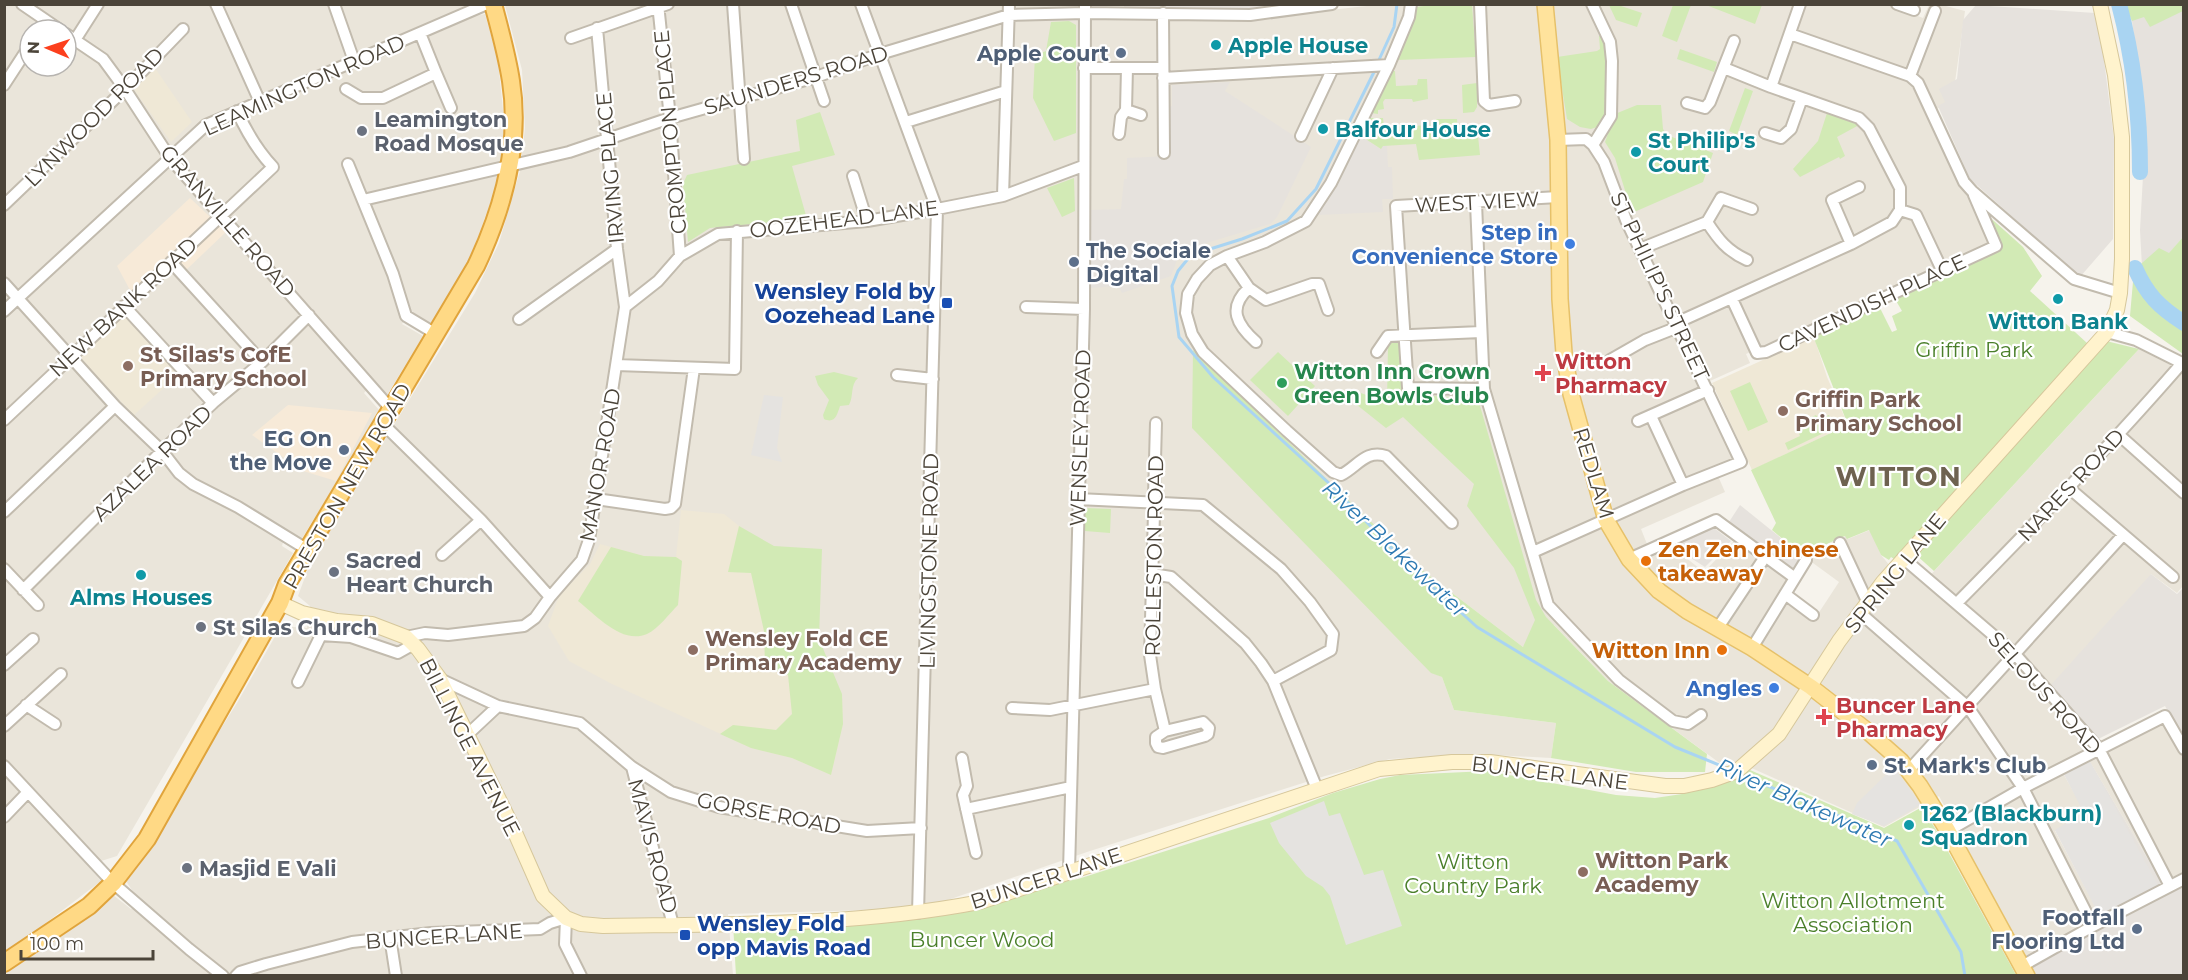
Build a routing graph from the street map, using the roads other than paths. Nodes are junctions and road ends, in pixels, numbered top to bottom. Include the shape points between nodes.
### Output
1 (22, 4) edge
2 (98, 4) edge
3 (216, 4) edge
4 (334, 4) edge
5 (487, 4) edge
6 (493, 4) edge
7 (733, 4) edge
8 (791, 4) edge
9 (861, 4) edge
10 (1332, 4) edge
11 (1411, 4) edge
12 (1480, 4) edge
13 (1545, 4) edge
14 (1592, 4) edge
15 (1800, 4) edge
16 (1897, 4) edge
17 (2100, 4) edge
18 (662, 5) edge
19 (1085, 9) edge
20 (1009, 10) edge
21 (1914, 10) dead end
22 (1935, 11) dead end
23 (1163, 13) junction
24 (35, 18) edge
25 (78, 28) edge
26 (597, 28) junction
27 (183, 29) dead end
28 (420, 33) junction
29 (1790, 34) junction
30 (571, 38) dead end
31 (1734, 41) dead end
32 (78, 42) edge
33 (880, 54) junction
34 (354, 61) junction
35 (18, 63) edge
36 (1380, 65) junction
37 (1084, 68) junction
38 (1127, 68) junction
39 (1333, 68) junction
40 (1724, 68) junction
41 (436, 73) junction
42 (1163, 73) junction
43 (1910, 76) junction
44 (816, 77) junction
45 (4, 85) edge
46 (1771, 87) junction
47 (125, 89) junction
48 (346, 89) dead end
49 (1006, 91) junction
50 (740, 97) junction
51 (1802, 98) junction
52 (824, 101) dead end
53 (1515, 101) dead end
54 (260, 102) junction
55 (1687, 103) dead end
56 (451, 108) dead end
57 (1126, 110) junction
58 (237, 111) junction
59 (1141, 115) dead end
60 (670, 118) junction
61 (906, 122) junction
62 (1765, 133) dead end
63 (1119, 134) dead end
64 (1301, 136) dead end
65 (608, 139) junction
66 (1558, 140) junction
67 (1593, 145) junction
68 (1164, 153) dead end
69 (170, 159) junction
70 (744, 159) dead end
71 (348, 164) dead end
72 (510, 165) junction
73 (1083, 166) junction
74 (853, 176) dead end
75 (1859, 187) dead end
76 (1972, 191) junction
77 (1003, 196) junction
78 (1558, 197) junction
79 (363, 200) junction
80 (1476, 202) junction
81 (4, 206) edge
82 (937, 208) junction
83 (1752, 209) dead end
84 (1900, 210) junction
85 (222, 215) junction
86 (867, 221) junction
87 (1707, 222) junction
88 (737, 231) junction
89 (1851, 244) junction
90 (617, 249) junction
91 (1640, 249) junction
92 (680, 256) junction
93 (1227, 256) junction
94 (1747, 260) dead end
95 (171, 262) junction
96 (1942, 270) junction
97 (4, 283) edge
98 (1249, 288) junction
99 (2120, 293) junction
100 (18, 298) junction
101 (1732, 299) junction
102 (124, 306) junction
103 (625, 307) junction
104 (1026, 307) dead end
105 (1084, 309) junction
106 (1328, 310) dead end
107 (4, 311) edge
108 (309, 315) junction
109 (519, 319) dead end
110 (1677, 325) junction
111 (1481, 332) junction
112 (2107, 332) junction
113 (436, 334) junction
114 (1404, 334) junction
115 (1256, 342) dead end
116 (1377, 352) dead end
117 (70, 356) junction
118 (1610, 360) dead end
119 (262, 362) junction
120 (2183, 363) edge
121 (616, 365) junction
122 (694, 368) junction
123 (897, 375) dead end
124 (933, 380) junction
125 (1484, 389) junction
126 (1708, 390) junction
127 (213, 403) junction
128 (115, 406) junction
129 (386, 416) junction
130 (1651, 416) junction
131 (4, 420) edge
132 (1638, 421) dead end
133 (1156, 423) dead end
134 (2119, 435) junction
135 (162, 451) junction
136 (1683, 485) junction
137 (2069, 488) junction
138 (2184, 493) edge
139 (596, 499) junction
140 (1078, 499) junction
141 (1152, 504) junction
142 (4, 512) edge
143 (481, 520) junction
144 (1606, 520) junction
145 (1452, 523) dead end
146 (2123, 535) junction
147 (1840, 543) dead end
148 (308, 550) junction
149 (1533, 552) junction
150 (442, 555) dead end
151 (1765, 557) junction
152 (1903, 558) junction
153 (1629, 559) junction
154 (1806, 560) dead end
155 (4, 569) edge
156 (1152, 574) junction
157 (2173, 577) dead end
158 (1795, 578) junction
159 (23, 590) junction
160 (1785, 594) junction
161 (548, 599) junction
162 (280, 603) junction
163 (1957, 603) junction
164 (38, 605) dead end
165 (1863, 606) junction
166 (1813, 615) dead end
167 (1717, 629) junction
168 (33, 639) dead end
169 (410, 641) junction
170 (1752, 648) junction
171 (2014, 653) junction
172 (4, 665) edge
173 (61, 674) dead end
174 (440, 679) junction
175 (1274, 681) junction
176 (298, 682) dead end
177 (1811, 687) junction
178 (1155, 689) junction
179 (26, 705) junction
180 (1074, 705) junction
181 (498, 706) junction
182 (1968, 707) junction
183 (1012, 708) dead end
184 (1701, 715) dead end
185 (55, 724) dead end
186 (4, 726) edge
187 (1165, 731) dead end
188 (467, 735) junction
189 (2099, 749) junction
190 (2184, 749) edge
191 (962, 758) dead end
192 (4, 766) edge
193 (632, 767) junction
194 (1910, 770) junction
195 (1071, 787) junction
196 (2023, 788) junction
197 (1317, 789) junction
198 (28, 792) junction
199 (966, 809) junction
200 (4, 818) edge
201 (921, 828) junction
202 (1948, 831) junction
203 (976, 853) dead end
204 (1069, 871) junction
205 (2184, 879) edge
206 (113, 883) junction
207 (2170, 886) junction
208 (918, 913) junction
209 (566, 918) junction
210 (673, 925) junction
211 (2093, 926) junction
212 (390, 937) junction
213 (4, 963) edge
214 (2025, 971) edge
215 (223, 975) edge
216 (236, 975) edge
217 (396, 975) edge
218 (581, 975) edge

1 - 24 street
2 - 25 street
3 - 54 street
4 - 34 street
5 - 28 street, LEAMINGTON ROAD
6 - 72 highway, PRESTON NEW ROAD via 512,83 514,134
7 - 50 street
8 - 44 street
9 - 33 street
10 - 23 street, SAUNDERS ROAD via 1250,15
11 - 36 street via 1409,17
12 - 53 street via 1485,104
13 - 66 main road, REDLAM
14 - 67 street via 1610,42 1612,61 1611,116
15 - 29 street
16 - 21 street
17 - 99 main road via 2115,75 2122,136
18 - 26 street
18 - 60 street, CROMPTON PLACE
19 - 20 street, SAUNDERS ROAD
19 - 23 street, SAUNDERS ROAD
19 - 37 street, WENSLEY ROAD
20 - 33 street, SAUNDERS ROAD
20 - 49 street
22 - 43 street
23 - 42 street
26 - 30 street
26 - 65 street, IRVING PLACE
27 - 47 street, LYNWOOD ROAD
28 - 34 street, LEAMINGTON ROAD
28 - 41 street
29 - 43 street
29 - 46 street
31 - 40 street
32 - 47 street, GRANVILLE ROAD via 103,59
33 - 44 street, SAUNDERS ROAD
33 - 61 street
34 - 54 street, LEAMINGTON ROAD
35 - 45 street
36 - 39 street
36 - 93 street via 1331,183 1306,221
37 - 38 street
37 - 73 street, WENSLEY ROAD
38 - 42 street
38 - 57 street
39 - 42 street
39 - 64 street
40 - 46 street
40 - 55 street via 1705,108
41 - 48 street via 383,98 361,98
41 - 56 street
42 - 68 street
43 - 76 street via 1918,83 1964,182
44 - 50 street, SAUNDERS ROAD
44 - 52 street
46 - 51 street
47 - 69 street, GRANVILLE ROAD
47 - 81 street, LYNWOOD ROAD
49 - 61 street
49 - 77 street
50 - 60 street, SAUNDERS ROAD
50 - 70 street
51 - 62 street via 1791,129 1781,138
51 - 84 street via 1859,118 1869,128 1900,188
54 - 58 street, LEAMINGTON ROAD
57 - 59 street
57 - 63 street
58 - 69 street, LEAMINGTON ROAD via 206,125
58 - 85 street, NEW BANK ROAD via 257,151 273,167
60 - 65 street, SAUNDERS ROAD
60 - 92 street, CROMPTON PLACE
61 - 82 street
65 - 72 street, SAUNDERS ROAD
65 - 90 street, IRVING PLACE
66 - 67 street via 1586,139
66 - 78 main road, REDLAM
67 - 91 street, ST PHILIP'S STREET via 1604,162
69 - 85 street, GRANVILLE ROAD
69 - 100 street, LEAMINGTON ROAD
71 - 79 street
72 - 79 street, SAUNDERS ROAD
72 - 113 highway, PRESTON NEW ROAD via 489,239
73 - 77 street, OOZEHEAD LANE
73 - 105 street, WENSLEY ROAD
74 - 86 street
75 - 89 street via 1832,200
76 - 96 street, CAVENDISH PLACE via 1996,246
76 - 99 street via 2074,279
77 - 82 street, OOZEHEAD LANE
78 - 80 street, WEST VIEW
78 - 144 main road, REDLAM via 1560,299 1570,394
79 - 113 street via 406,316
80 - 111 street
80 - 114 street, WEST VIEW via 1395,206
82 - 86 street, OOZEHEAD LANE
82 - 124 street, LIVINGSTONE ROAD
83 - 87 street via 1721,198
84 - 89 street via 1892,222
84 - 96 street via 1917,215
85 - 95 street, NEW BANK ROAD
85 - 108 street, GRANVILLE ROAD
86 - 88 street, OOZEHEAD LANE
87 - 91 street
87 - 94 street via 1722,244
88 - 92 street, OOZEHEAD LANE via 718,234
88 - 122 street via 735,369
89 - 101 street
90 - 103 street, IRVING PLACE
90 - 109 street
91 - 110 street, ST PHILIP'S STREET
92 - 103 street, OOZEHEAD LANE via 658,281
93 - 98 street
93 - 145 street via 1209,265 1188,294 1186,312 1192,334 1203,352 1333,472 1341,475 1365,456 1386,456
95 - 102 street, NEW BANK ROAD
95 - 119 street
96 - 101 street, CAVENDISH PLACE via 1766,352 1757,353
97 - 100 street
98 - 106 street via 1266,300 1323,282
98 - 115 street via 1236,304 1236,315
99 - 112 main road
100 - 107 street, LEAMINGTON ROAD
100 - 117 street
101 - 110 street
102 - 117 street, NEW BANK ROAD
102 - 127 street
103 - 121 street, MANOR ROAD
104 - 105 street
105 - 140 street, WENSLEY ROAD
108 - 119 street, AZALEA ROAD
108 - 129 street, GRANVILLE ROAD
110 - 118 street
110 - 126 street, ST PHILIP'S STREET
111 - 114 street
111 - 125 street
112 - 120 street via 2136,340
112 - 152 main road, SPRING LANE
113 - 129 highway, PRESTON NEW ROAD
114 - 116 street via 1388,336
114 - 125 street via 1408,388
117 - 128 street
117 - 131 street, NEW BANK ROAD
119 - 127 street, AZALEA ROAD
120 - 134 street, NARES ROAD
121 - 122 street
121 - 139 street, MANOR ROAD
122 - 139 street via 675,504 665,509
123 - 124 street
124 - 201 street, LIVINGSTONE ROAD
125 - 149 street
126 - 130 street
126 - 136 street, ST PHILIP'S STREET via 1741,462
127 - 135 street, AZALEA ROAD
128 - 135 street
128 - 142 street
129 - 143 street, GRANVILLE ROAD
129 - 148 highway, PRESTON NEW ROAD
130 - 132 street
130 - 136 street
133 - 141 street, ROLLESTON ROAD
134 - 137 street, NARES ROAD
134 - 138 street
135 - 148 street via 193,484
135 - 159 street, AZALEA ROAD
136 - 144 street
137 - 146 street
137 - 163 street, NARES ROAD
139 - 161 street, MANOR ROAD via 582,560
140 - 141 street
140 - 180 street, WENSLEY ROAD
141 - 156 street, ROLLESTON ROAD
141 - 175 street via 1196,503 1212,511 1281,569 1311,602 1333,634 1331,650
143 - 150 street
143 - 161 street, GRANVILLE ROAD
144 - 149 street
144 - 153 main road, REDLAM
146 - 157 street
146 - 171 street
147 - 165 street
148 - 162 highway, PRESTON NEW ROAD
149 - 184 street via 1548,605 1619,680 1673,721 1688,724
151 - 153 street via 1716,520
151 - 158 street
151 - 167 street
152 - 163 street, SELOUS ROAD
152 - 165 main road, SPRING LANE
153 - 167 main road, REDLAM via 1659,591
154 - 158 street
155 - 159 street
156 - 175 street via 1171,578 1210,610 1245,644
156 - 178 street, ROLLESTON ROAD via 1150,654
158 - 160 street
159 - 164 street
160 - 166 street
160 - 170 street
161 - 169 street, MANOR ROAD via 524,626 448,635 425,633
162 - 169 main road, BILLINGE AVENUE via 337,621 372,624
162 - 206 highway, PRESTON NEW ROAD via 147,839
163 - 171 street, SELOUS ROAD
165 - 177 main road, SPRING LANE
165 - 182 street
167 - 170 main road, REDLAM
168 - 172 street
169 - 174 main road, BILLINGE AVENUE
169 - 176 street, MANOR ROAD via 398,653 351,637 321,635
170 - 177 main road, REDLAM
171 - 182 street
171 - 189 street, SELOUS ROAD
173 - 179 street
174 - 181 street, GORSE ROAD
174 - 188 main road, BILLINGE AVENUE
175 - 197 street
177 - 194 main road, REDLAM
177 - 197 main road, BUNCER LANE via 1779,734 1737,771 1683,786 1490,762 1452,762 1379,769
178 - 180 street
178 - 187 street, ROLLESTON ROAD
179 - 185 street
179 - 186 street
180 - 183 street via 1050,710
180 - 195 street, WENSLEY ROAD
181 - 188 street
181 - 193 street, GORSE ROAD via 580,723
182 - 194 street
182 - 196 street
188 - 209 main road, BILLINGE AVENUE via 543,896
189 - 190 street via 2165,716
189 - 196 street
189 - 207 street, SELOUS ROAD
191 - 199 street
192 - 198 street
193 - 201 street, GORSE ROAD via 671,792 719,807 867,831
193 - 210 street, MAVIS ROAD
194 - 202 main road, REDLAM
195 - 199 street
195 - 204 street, WENSLEY ROAD
196 - 202 street
196 - 211 street
197 - 204 main road, BUNCER LANE
198 - 200 street
198 - 206 street
199 - 203 street
201 - 208 street, LIVINGSTONE ROAD
202 - 214 main road, REDLAM
204 - 208 main road, BUNCER LANE via 980,902
205 - 207 street
206 - 213 highway, PRESTON NEW ROAD via 89,906
206 - 215 street
207 - 211 street
208 - 210 main road, BUNCER LANE via 822,921
209 - 210 main road, BUNCER LANE via 603,926
209 - 212 street, BUNCER LANE via 540,929
209 - 218 street via 565,945
211 - 214 street
212 - 216 street, BUNCER LANE via 352,942
212 - 217 street

